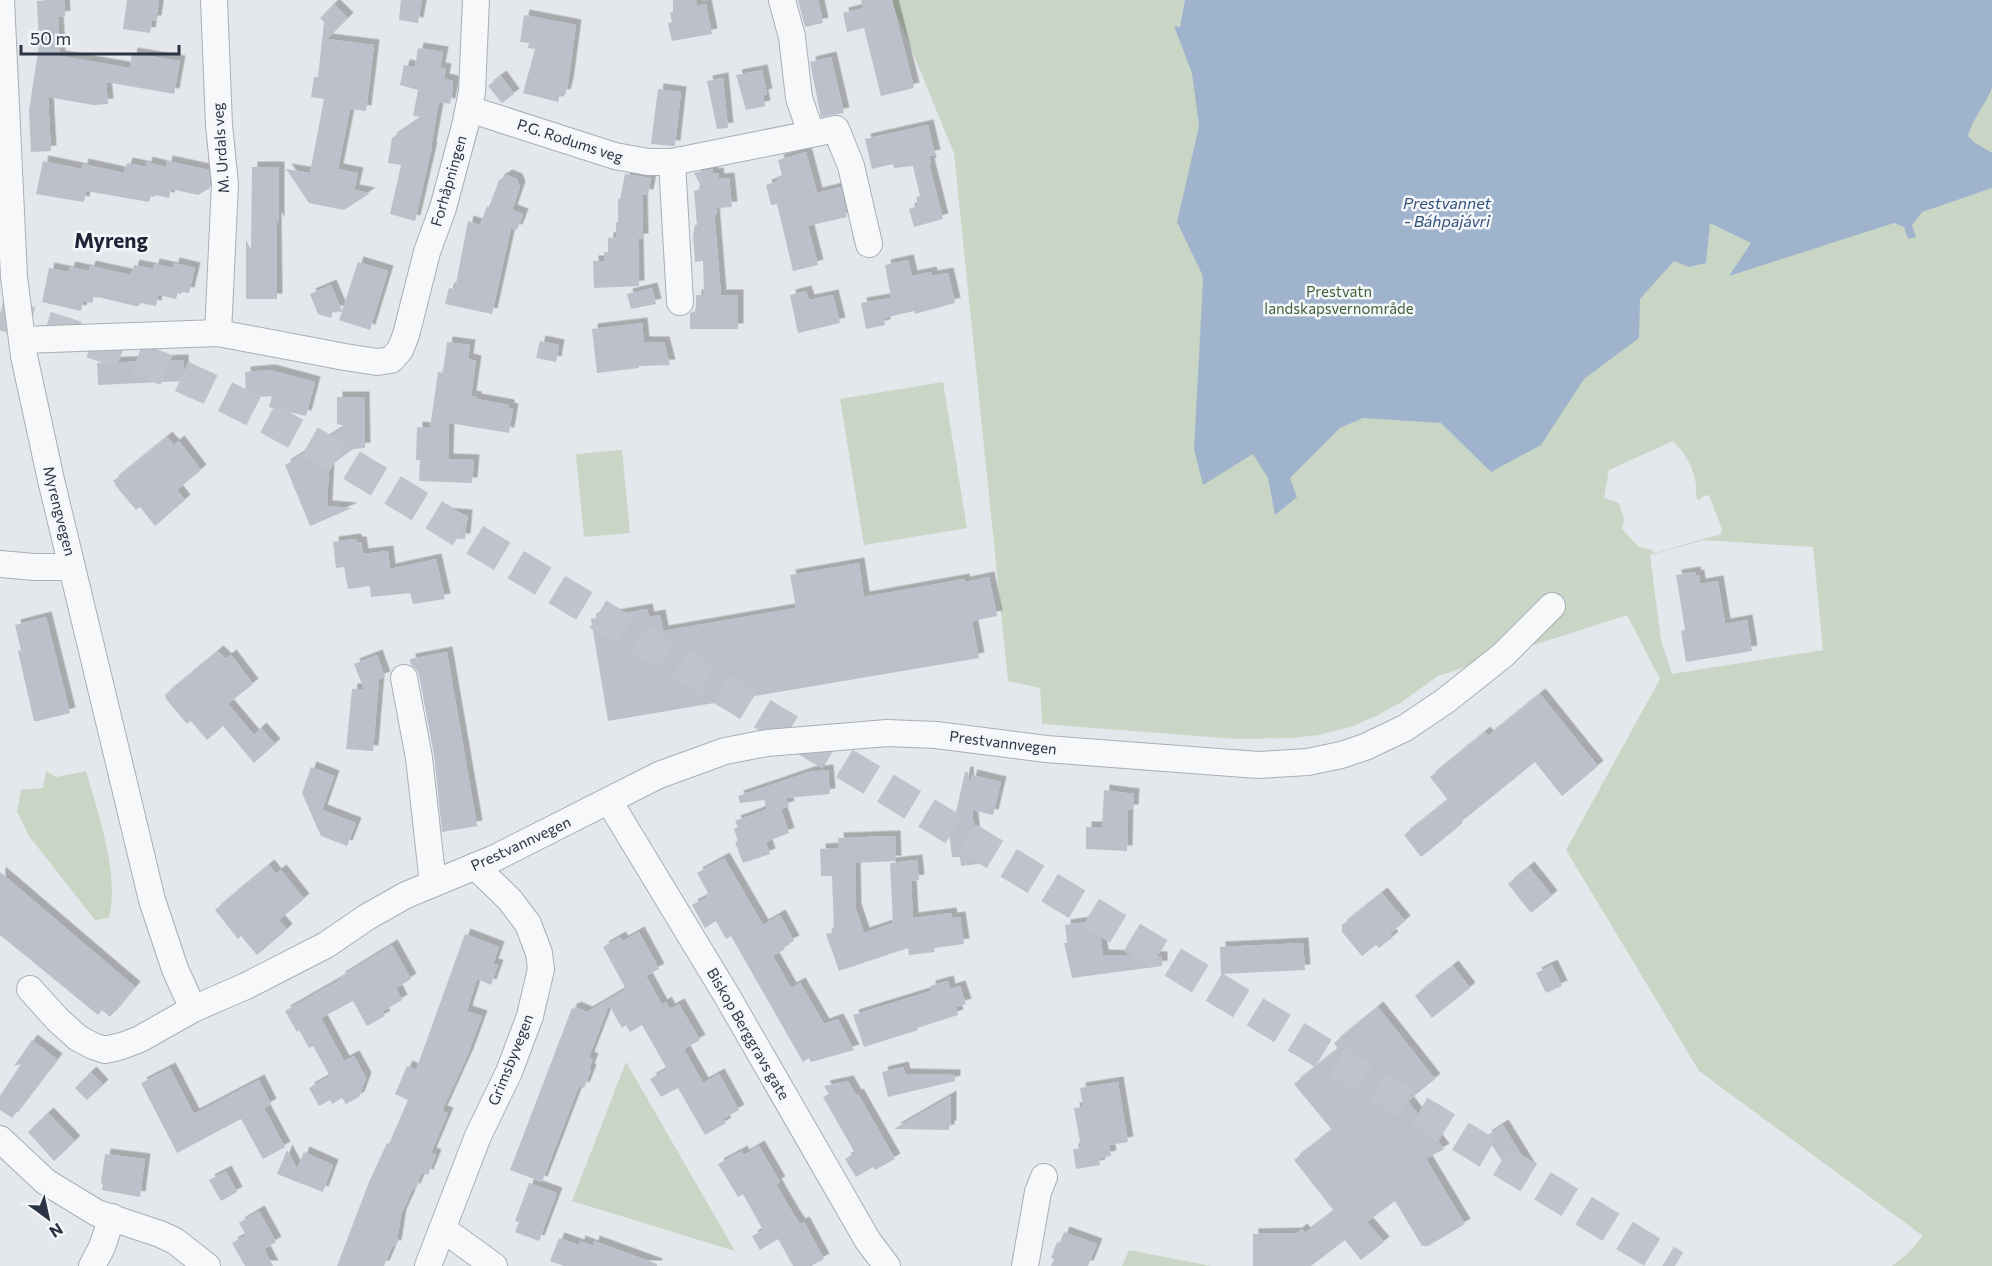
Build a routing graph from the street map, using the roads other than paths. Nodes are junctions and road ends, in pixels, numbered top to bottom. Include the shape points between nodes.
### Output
1 (2, 0) edge
2 (214, 0) edge
3 (476, 0) edge
4 (782, 0) edge
5 (469, 109) junction
6 (811, 133) junction
7 (672, 162) junction
8 (869, 244) dead end
9 (680, 302) dead end
10 (218, 333) junction
11 (22, 340) junction
12 (0, 564) edge
13 (72, 567) junction
14 (1552, 606) dead end
15 (404, 678) dead end
16 (609, 801) junction
17 (475, 866) junction
18 (433, 884) junction
19 (30, 989) dead end
20 (193, 1009) junction
21 (0, 1139) edge
22 (1044, 1177) dead end
23 (112, 1217) junction
24 (443, 1229) junction
25 (92, 1266) edge
26 (207, 1266) edge
27 (428, 1266) edge
28 (494, 1266) edge
29 (887, 1266) edge
30 (1025, 1266) edge

1 - 11 street, Myrengvegen via 14,277
2 - 10 street, M. Urdals veg via 225,184
3 - 5 street, Forhåpningen
4 - 6 street via 792,37 800,98
5 - 7 street, P.G. Rodums veg via 615,156
5 - 10 street, Forhåpningen via 406,335 395,357 377,362
6 - 7 street, P.G. Rodums veg
6 - 8 street, P.G. Rodums veg via 836,129 851,166
7 - 9 street
10 - 11 street
11 - 13 street, Myrengvegen
12 - 13 street
13 - 20 street, Myrengvegen via 152,900
14 - 16 street, Prestvannvegen via 1475,679 1422,717 1365,747 1319,760 1223,763 887,733 792,740 725,751 659,775
15 - 18 street via 419,758
16 - 17 street, Prestvannvegen
16 - 29 street, Biskop Berggravs gate via 856,1221
17 - 18 street, Prestvannvegen
17 - 24 street, Grimsbyvegen via 528,924 541,969 530,1016 509,1072 477,1136
18 - 20 street, Prestvannvegen via 367,917 326,945
19 - 20 street, Prestvannvegen via 78,1038 105,1050 140,1039
21 - 23 street via 46,1182 98,1213
22 - 30 street
23 - 25 street
23 - 26 street via 175,1241
24 - 27 street, Grimsbyvegen
24 - 28 street

